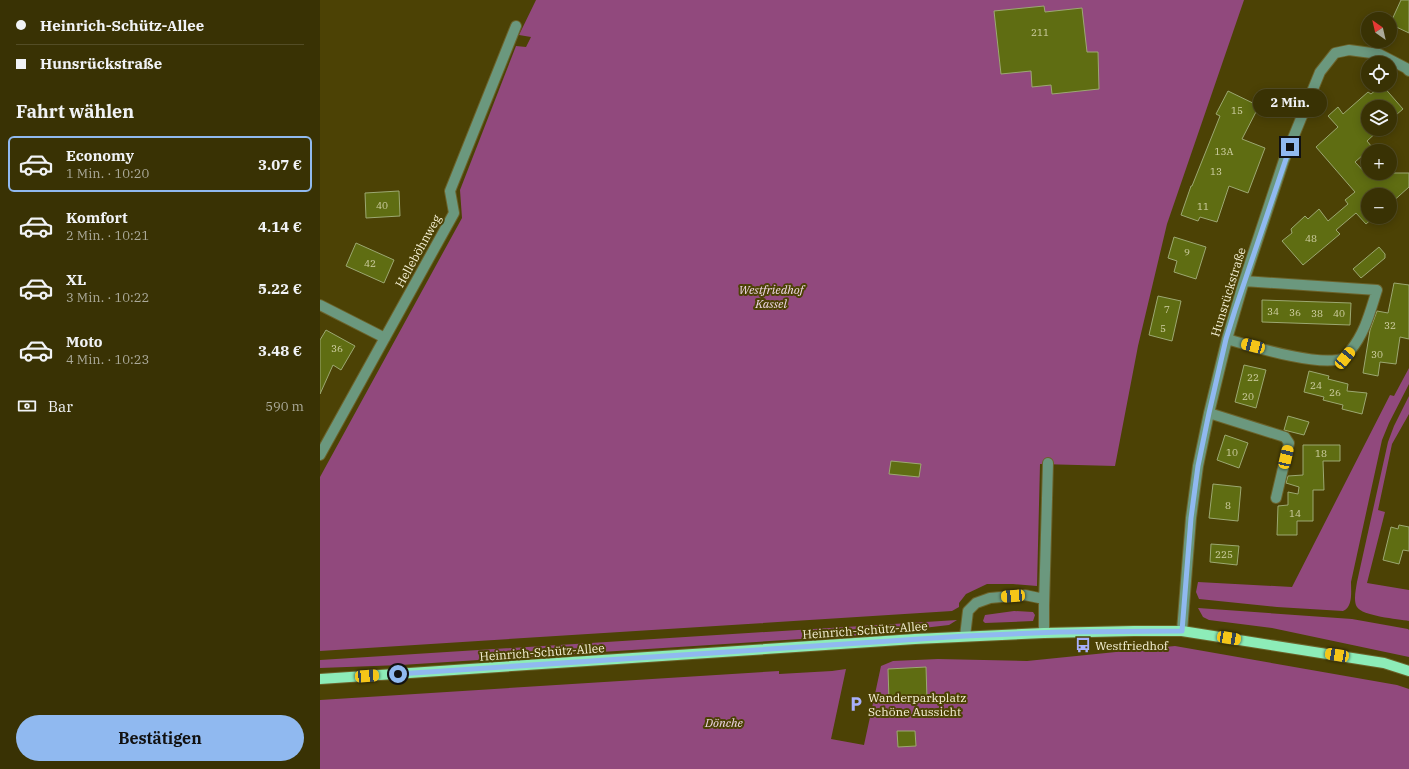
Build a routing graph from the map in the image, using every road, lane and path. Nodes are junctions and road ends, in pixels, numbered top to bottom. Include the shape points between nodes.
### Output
1 (516, 26) dead end
2 (1409, 71) edge
3 (1244, 281) junction
4 (320, 305) edge
5 (385, 338) junction
6 (1226, 339) junction
7 (1209, 413) junction
8 (320, 455) edge
9 (1048, 463) dead end
10 (1276, 498) dead end
11 (1044, 599) junction
12 (1182, 631) junction
13 (1044, 633) junction
14 (965, 636) junction
15 (1409, 671) edge
16 (320, 679) edge

1 - 5 street, Helleböhnweg via 450,191 454,213
2 - 3 street, Hunsrückstraße via 1379,54 1350,50 1335,53 1320,72 1284,160
3 - 6 street, Hunsrückstraße
3 - 6 street via 1377,290 1367,324 1345,358 1330,361 1292,356
4 - 5 street
5 - 8 street, Helleböhnweg
6 - 7 street, Hunsrückstraße
7 - 10 street via 1285,437 1289,443
7 - 12 street, Hunsrückstraße via 1192,510
9 - 11 street
11 - 13 street
11 - 14 street via 1025,595 990,598 976,603 968,611
12 - 13 main road, Heinrich-Schütz-Allee
12 - 15 main road, Heinrich-Schütz-Allee via 1384,662
13 - 14 main road, Heinrich-Schütz-Allee
14 - 16 main road, Heinrich-Schütz-Allee

